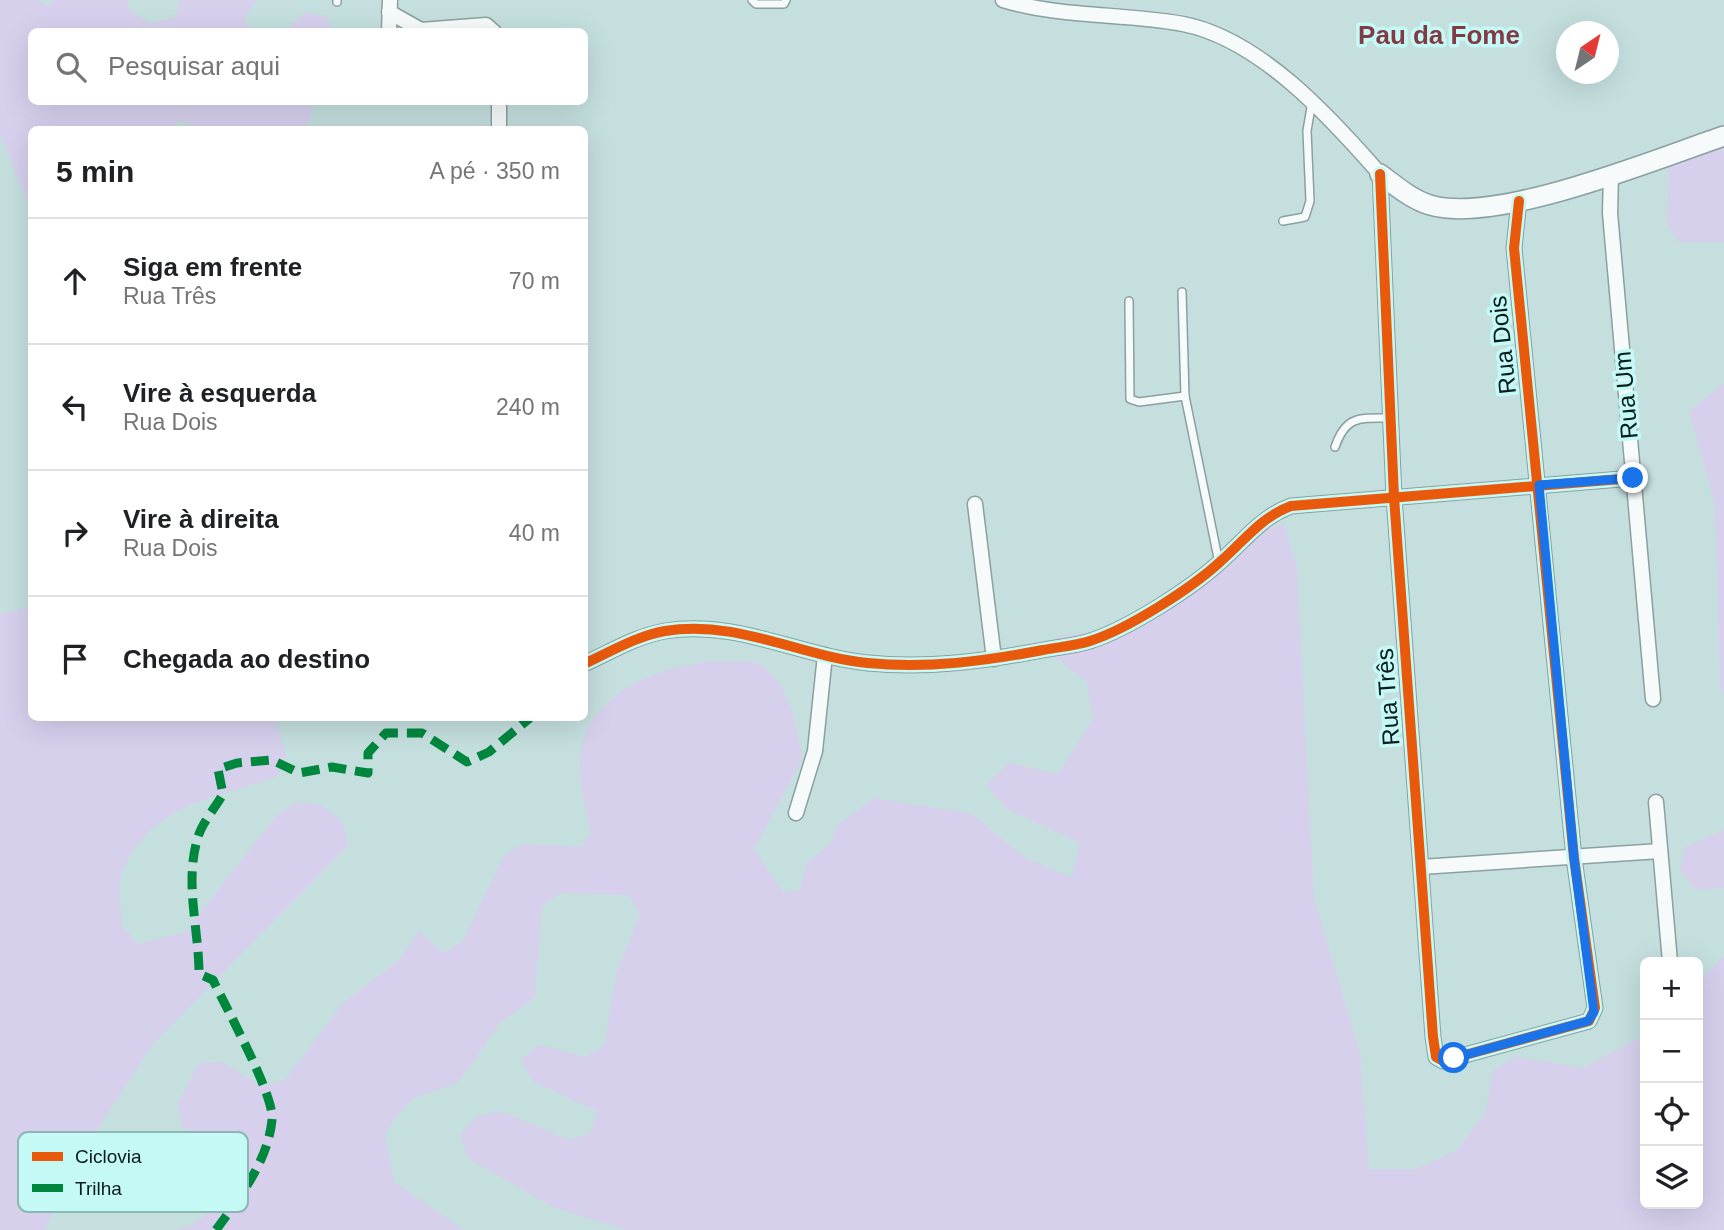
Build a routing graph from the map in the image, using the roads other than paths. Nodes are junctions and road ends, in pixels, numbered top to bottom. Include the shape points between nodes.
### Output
1 (752, 0) edge
2 (786, 0) edge
3 (1003, 0) edge
4 (390, 6) edge
5 (389, 28) edge
6 (418, 28) edge
7 (447, 28) edge
8 (489, 28) edge
9 (1312, 100) junction
10 (499, 105) edge
11 (499, 126) edge
12 (1724, 136) edge
13 (1380, 174) junction
14 (1611, 174) junction
15 (1519, 201) junction
16 (1283, 221) dead end
17 (1182, 292) dead end
18 (1129, 302) dead end
19 (1185, 396) junction
20 (1391, 418) junction
21 (1335, 447) dead end
22 (1633, 478) junction
23 (1539, 485) junction
24 (1394, 497) junction
25 (975, 504) dead end
26 (1219, 563) junction
27 (825, 655) junction
28 (994, 659) junction
29 (588, 662) edge
30 (1653, 699) dead end
31 (1656, 802) dead end
32 (796, 813) dead end
33 (1660, 851) junction
34 (1574, 858) junction
35 (1421, 867) junction
36 (1670, 957) edge
37 (1588, 1021) joint

1 - 2 lane via 756,4 784,4
3 - 9 street via 1065,13 1186,25 1226,40
4 - 5 street
4 - 6 street
7 - 8 street
9 - 13 street
9 - 16 lane via 1307,131 1310,201 1305,217
10 - 11 street
12 - 14 street
13 - 15 street via 1414,199 1431,205 1473,209
13 - 20 street, Rua Três
14 - 15 street
14 - 22 street, Rua Um via 1610,213
15 - 23 street, Rua Dois via 1514,248
17 - 19 lane
18 - 19 lane via 1130,398 1139,402
19 - 26 lane
20 - 21 lane via 1353,421 1342,428
20 - 24 street, Rua Três
22 - 23 street
22 - 30 street, Rua Um
23 - 24 street
23 - 34 street, Rua Dois
24 - 26 street via 1278,510
24 - 35 street, Rua Três
25 - 28 street
26 - 28 street via 1154,609 1090,641
27 - 28 street via 916,666
27 - 29 street via 735,631 695,629 636,639
27 - 32 street via 814,751
31 - 33 street
33 - 34 street
33 - 36 street
34 - 35 street
34 - 37 street, Rua Dois via 1595,1008
35 - 37 street, Rua Três via 1438,1060

